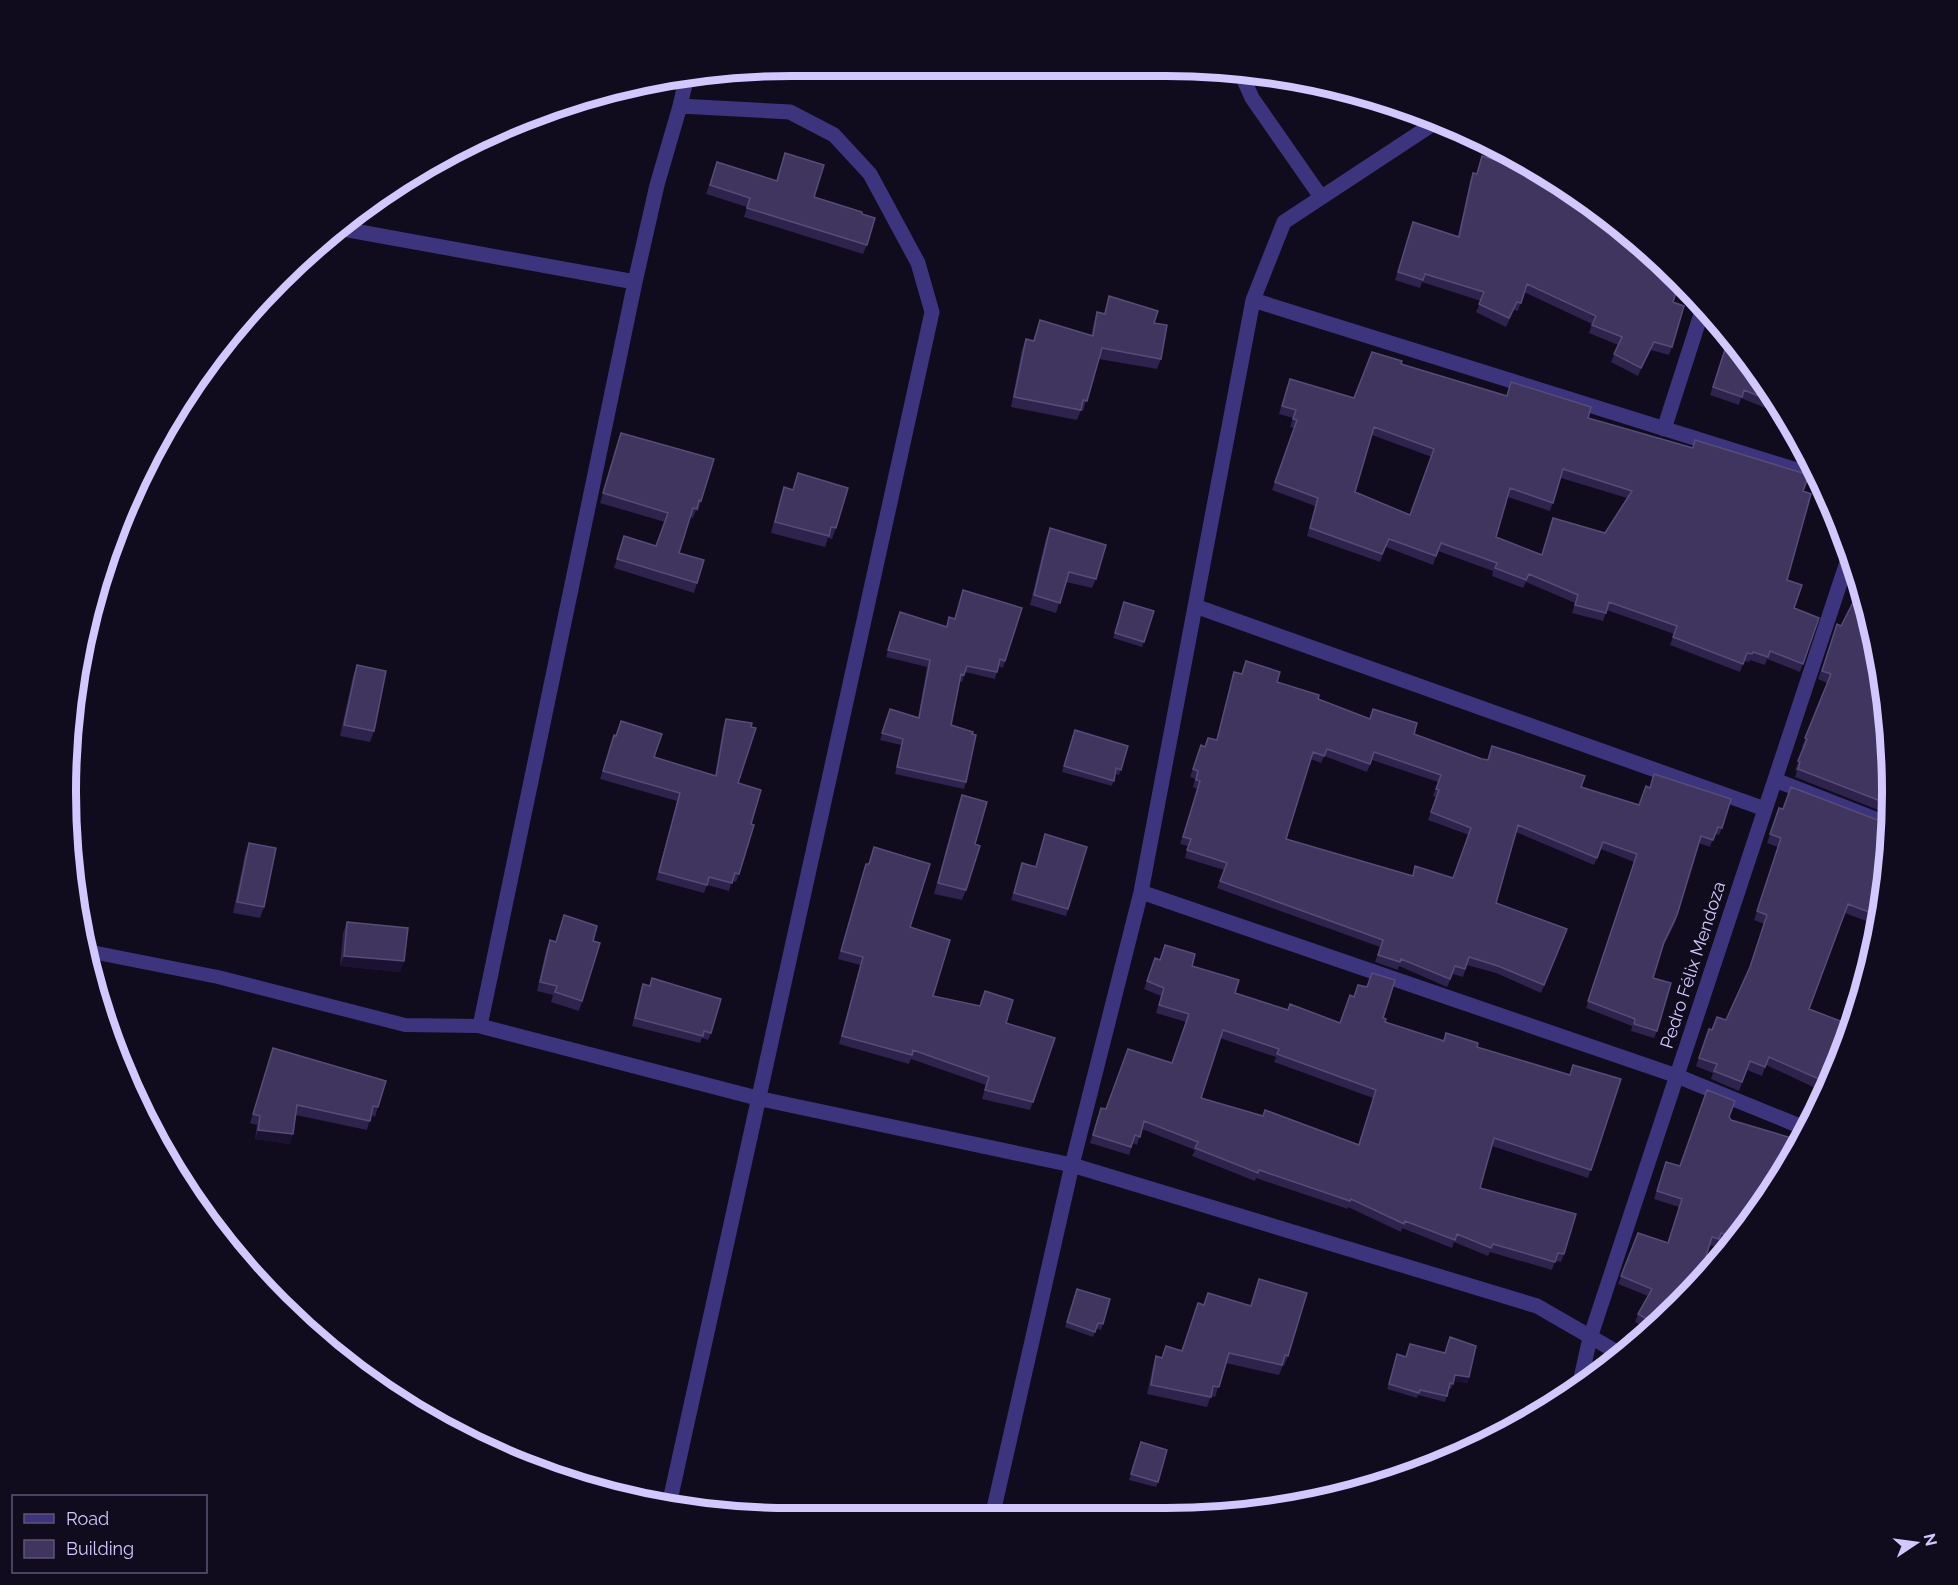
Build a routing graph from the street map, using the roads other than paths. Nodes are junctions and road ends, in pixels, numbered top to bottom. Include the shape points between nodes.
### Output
1 (1245, 81) edge
2 (685, 85) edge
3 (680, 106) junction
4 (1429, 127) edge
5 (1321, 197) junction
6 (349, 230) edge
7 (635, 282) junction
8 (1252, 300) junction
9 (1700, 315) edge
10 (1664, 429) junction
11 (1806, 473) edge
12 (1845, 567) edge
13 (1195, 606) junction
14 (1775, 780) junction
15 (1765, 809) junction
16 (1881, 821) edge
17 (1141, 892) junction
18 (95, 953) edge
19 (480, 1026) junction
20 (1677, 1076) junction
21 (757, 1098) junction
22 (1799, 1126) edge
23 (1072, 1166) junction
24 (1590, 1338) junction
25 (1614, 1351) edge
26 (1582, 1375) edge
27 (671, 1498) edge
28 (994, 1508) edge

1 - 5 street
2 - 3 street
3 - 7 street
3 - 21 street via 790,112 834,135 870,174 918,263 932,312
4 - 5 street
5 - 8 street via 1284,222
6 - 7 street
7 - 19 street
8 - 10 street
8 - 13 street
9 - 10 street
10 - 11 street
12 - 14 street, Pedro Félix Mendoza
13 - 15 street
13 - 17 street
14 - 15 street, Pedro Félix Mendoza
14 - 16 street
15 - 20 street, Pedro Félix Mendoza
17 - 20 street
17 - 23 street
18 - 19 lane via 218,977 405,1025
19 - 21 street
20 - 22 street
20 - 24 street, Pedro Félix Mendoza
21 - 23 street
21 - 27 street
23 - 24 street via 1537,1305
23 - 28 street
24 - 25 street
24 - 26 street, Pedro Félix Mendoza

